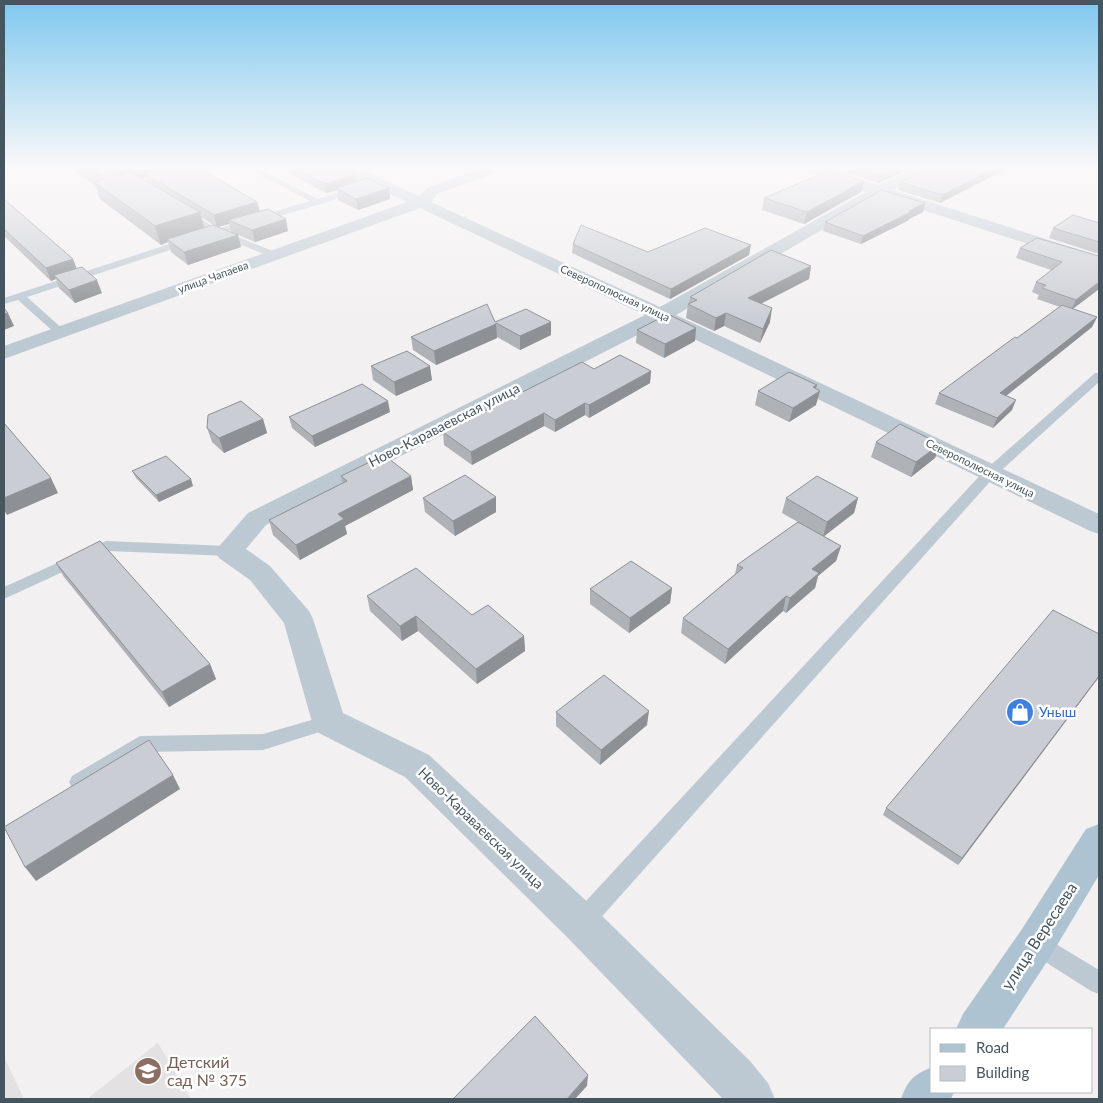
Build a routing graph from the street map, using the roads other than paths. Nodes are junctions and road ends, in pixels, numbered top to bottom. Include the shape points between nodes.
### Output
1 (195, 219) edge
2 (259, 219) edge
3 (374, 219) edge
4 (459, 219) edge
5 (828, 219) edge
6 (970, 219) edge
7 (216, 232) junction
8 (275, 255) junction
9 (1099, 262) edge
10 (20, 296) junction
11 (4, 301) edge
12 (661, 315) junction
13 (60, 332) junction
14 (4, 353) edge
15 (1099, 376) edge
16 (990, 472) junction
17 (1099, 525) edge
18 (229, 551) junction
19 (4, 592) edge
20 (329, 722) junction
21 (68, 790) edge
22 (1099, 841) edge
23 (581, 922) junction
24 (1036, 943) junction
25 (1099, 983) edge
26 (979, 1028) edge
27 (752, 1099) edge

1 - 7 lane
2 - 7 lane
3 - 8 street, улица Чапаева
4 - 12 street, Северополюсная улица
5 - 12 street, Ново-Караваевская улица
6 - 9 street
7 - 8 lane
7 - 10 lane
8 - 13 street, улица Чапаева
10 - 11 lane
10 - 13 lane
12 - 16 street, Северополюсная улица
12 - 18 street, Ново-Караваевская улица via 257,519
13 - 14 street, улица Чапаева
15 - 16 lane
16 - 17 street, Северополюсная улица
16 - 23 lane
18 - 19 lane via 106,546
18 - 20 street via 260,573 298,619
20 - 21 lane via 263,742 140,744
20 - 23 street, Ново-Караваевская улица via 417,766
22 - 24 main road, улица Вересаева
23 - 27 street, Ново-Караваевская улица
24 - 25 lane
24 - 26 main road, улица Вересаева

